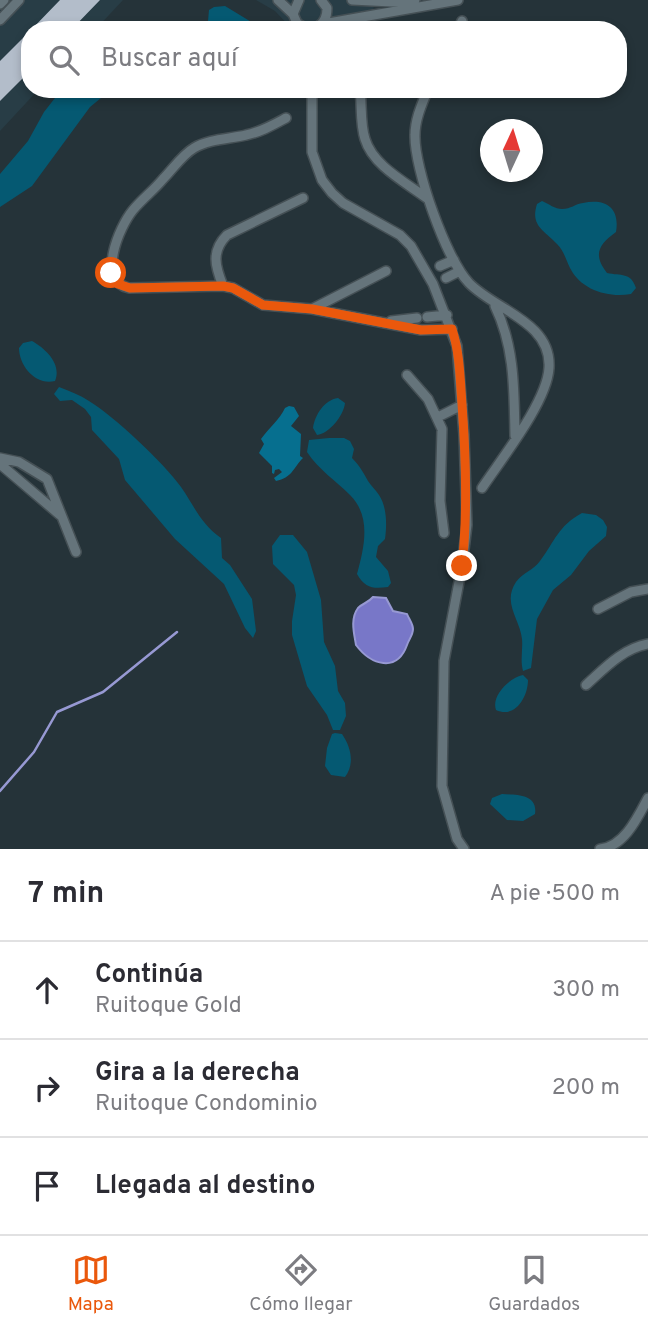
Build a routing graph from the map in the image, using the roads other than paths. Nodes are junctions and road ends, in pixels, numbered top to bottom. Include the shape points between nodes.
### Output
1 (4, 0) edge
2 (19, 0) edge
3 (278, 0) edge
4 (299, 0) edge
5 (321, 0) edge
6 (352, 0) edge
7 (415, 0) edge
8 (458, 0) edge
9 (0, 4) edge
10 (293, 14) junction
11 (0, 20) edge
12 (297, 21) edge
13 (323, 21) edge
14 (350, 21) edge
15 (312, 98) edge
16 (361, 98) edge
17 (424, 98) edge
18 (286, 118) dead end
19 (303, 198) dead end
20 (428, 199) junction
21 (454, 260) junction
22 (433, 269) junction
23 (386, 271) dead end
24 (460, 271) junction
25 (439, 281) junction
26 (223, 286) junction
27 (494, 304) junction
28 (312, 309) junction
29 (447, 315) junction
30 (383, 322) junction
31 (452, 329) junction
32 (407, 375) dead end
33 (462, 405) junction
34 (438, 417) junction
35 (515, 438) junction
36 (0, 458) edge
37 (0, 464) edge
38 (482, 488) dead end
39 (63, 517) junction
40 (444, 533) dead end
41 (76, 552) dead end
42 (648, 589) edge
43 (598, 609) dead end
44 (648, 643) edge
45 (586, 685) dead end
46 (648, 798) edge
47 (644, 814) edge
48 (464, 849) edge
49 (600, 849) edge

1 - 9 street
2 - 11 street
3 - 10 street
4 - 10 street
5 - 13 street via 327,14
6 - 7 street
8 - 14 street
10 - 12 street
15 - 22 street via 312,152 322,180 343,203 400,235
16 - 20 street via 371,152
17 - 20 street via 415,132 415,154
18 - 26 street via 261,131 192,149 132,210 119,236 111,267 114,279 123,287
19 - 26 street via 221,241 215,258
20 - 21 street
21 - 22 street
21 - 24 street
22 - 25 street
23 - 28 street
24 - 25 street
24 - 27 street
25 - 29 street
26 - 28 street via 263,305
27 - 35 street via 511,359
27 - 35 street via 535,330 547,350 547,382
28 - 30 street
29 - 30 street
29 - 31 street
30 - 31 street via 421,330
31 - 33 street
32 - 34 street
33 - 34 street
33 - 48 street via 467,525 444,662 442,786
34 - 40 street
35 - 38 street
36 - 39 street via 19,462 47,479
37 - 39 street
39 - 41 street
42 - 43 street via 631,592
44 - 45 street via 619,656
46 - 47 street
47 - 49 street via 621,840

